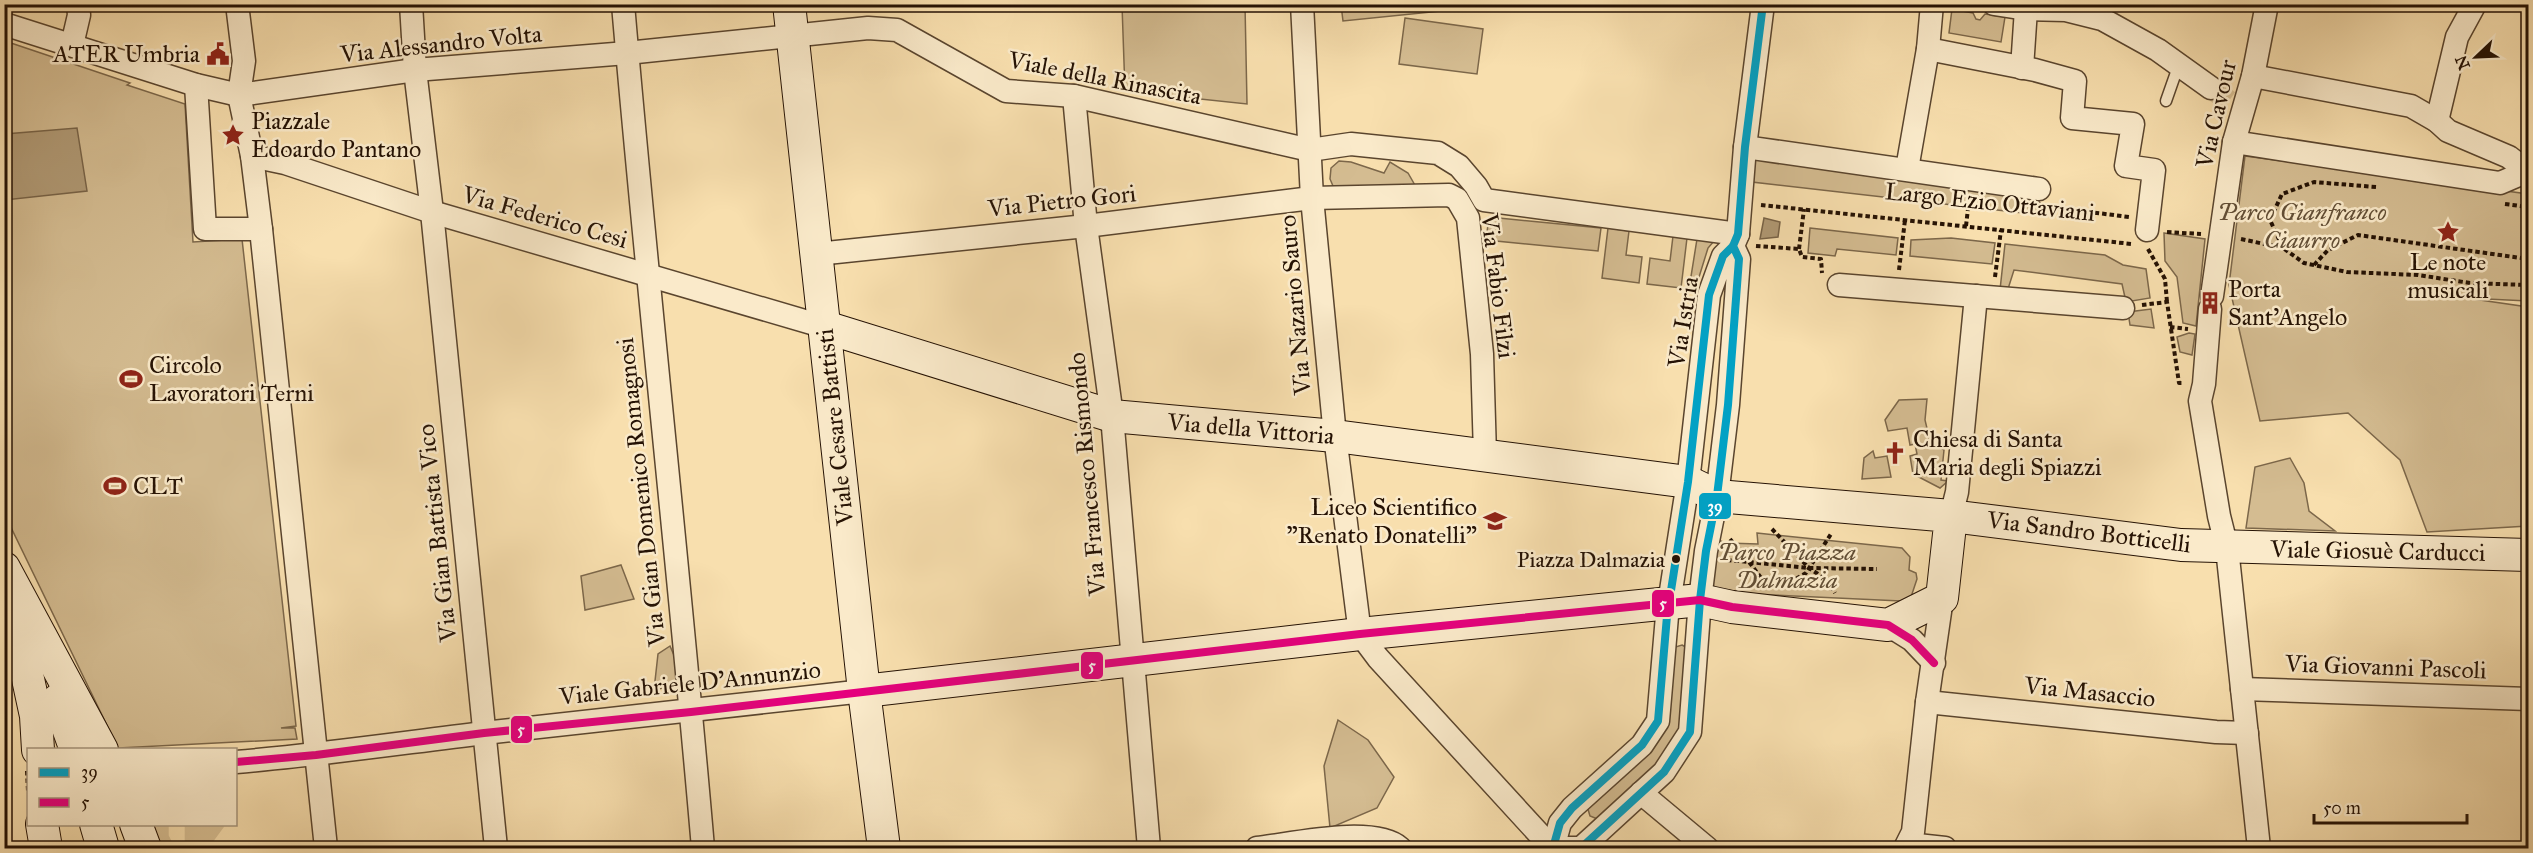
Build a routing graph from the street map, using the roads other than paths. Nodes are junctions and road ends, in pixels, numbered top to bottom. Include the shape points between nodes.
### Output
1 (78, 4) edge
2 (237, 4) edge
3 (411, 4) edge
4 (622, 4) edge
5 (1302, 4) edge
6 (1763, 4) edge
7 (1932, 4) edge
8 (1994, 4) edge
9 (2268, 4) edge
10 (2475, 4) edge
11 (2026, 9) junction
12 (791, 19) edge
13 (4, 24) edge
14 (72, 45) junction
15 (1928, 49) junction
16 (627, 53) junction
17 (2179, 64) junction
18 (2022, 68) junction
19 (415, 70) junction
20 (2253, 76) junction
21 (196, 85) junction
22 (2211, 88) tunnel mouth
23 (239, 95) junction
24 (1074, 96) junction
25 (2166, 101) dead end
26 (2437, 121) junction
27 (2234, 142) junction
28 (1745, 147) junction
29 (1310, 150) junction
30 (252, 156) junction
31 (1907, 169) junction
32 (2528, 171) edge
33 (2039, 189) road end
34 (1312, 198) junction
35 (1457, 199) junction
36 (1484, 200) junction
37 (432, 212) junction
38 (1086, 226) junction
39 (261, 228) junction
40 (2147, 232) road end
41 (1742, 242) junction
42 (816, 254) junction
43 (646, 274) junction
44 (1831, 283) road end
45 (1984, 297) junction
46 (2123, 308) road end
47 (825, 327) junction
48 (1112, 416) junction
49 (1335, 436) junction
50 (1485, 455) junction
51 (1688, 482) junction
52 (1717, 496) junction
53 (1951, 516) junction
54 (2227, 548) junction
55 (2529, 555) edge
56 (4, 570) edge
57 (1942, 598) junction
58 (1700, 600) junction
59 (1669, 604) junction
60 (1888, 625) junction
61 (1360, 634) junction
62 (1131, 662) junction
63 (1934, 663) junction
64 (2242, 689) junction
65 (864, 691) junction
66 (2529, 699) edge
67 (1927, 702) junction
68 (691, 712) junction
69 (484, 733) junction
70 (2247, 733) junction
71 (38, 748) edge
72 (75, 748) edge
73 (101, 748) edge
74 (316, 755) junction
75 (237, 762) edge
76 (1641, 793) junction
77 (42, 826) edge
78 (96, 826) edge
79 (136, 826) edge
80 (1907, 846) edge
81 (1552, 848) edge
82 (46, 849) edge
83 (103, 849) edge
84 (145, 849) edge
85 (326, 849) edge
86 (496, 849) edge
87 (703, 849) edge
88 (884, 849) edge
89 (1149, 849) edge
90 (1257, 849) edge
91 (1400, 849) edge
92 (1707, 849) edge
93 (1944, 849) edge
94 (2259, 849) edge

1 - 14 street
2 - 23 street via 244,62
3 - 19 street, Via Gian Battista Vico
4 - 16 street, Via Gian Domenico Romagnosi
5 - 29 street, Via Nazario Sauro
6 - 28 street
7 - 15 street
8 - 11 street
9 - 20 street, Via Cavour
10 - 26 street via 2457,37
11 - 17 street via 2066,10 2102,19
11 - 18 street
12 - 16 street, Via Alessandro Volta
12 - 24 street, Viale della Rinascita via 897,30 1006,92
12 - 42 street, Viale Cesare Battisti
13 - 14 street
14 - 21 street
15 - 18 street
15 - 31 street
16 - 19 street, Via Alessandro Volta
16 - 43 street, Via Gian Domenico Romagnosi
17 - 22 street
17 - 25 lane
18 - 40 street via 2075,81 2072,118 2133,123 2126,166 2154,170
19 - 23 street, Via Alessandro Volta
19 - 37 street, Via Gian Battista Vico
20 - 26 street via 2382,99 2410,106
20 - 27 street, Via Cavour via 2238,106
21 - 23 street
21 - 39 street via 206,229
23 - 30 street
24 - 29 street, Viale della Rinascita
24 - 38 street, Via Francesco Rismondo
26 - 32 street via 2448,131 2509,157
27 - 32 street via 2500,183
27 - 54 street, Via Cavour via 2200,401
28 - 31 street, Largo Ezio Ottaviani
28 - 41 street
29 - 34 street, Via Nazario Sauro
29 - 36 street via 1352,144 1438,153 1459,166
30 - 37 street, Via Federico Cesi via 285,163
30 - 39 street
31 - 33 street, Largo Ezio Ottaviani
34 - 35 street, Via Fabio Filzi via 1449,195
34 - 38 street, Via Pietro Gori
34 - 49 street, Via Nazario Sauro
35 - 36 street
35 - 50 street, Via Fabio Filzi via 1468,218 1482,354
36 - 41 street
37 - 43 street, Via Federico Cesi
37 - 69 street, Via Gian Battista Vico
38 - 42 street, Via Pietro Gori
38 - 48 street, Via Francesco Rismondo
39 - 74 street
41 - 51 street, Via Istria via 1723,256 1709,295
41 - 52 street, Via Istria
42 - 47 street, Viale Cesare Battisti
43 - 47 street, Via Federico Cesi
43 - 68 street, Via Gian Domenico Romagnosi
44 - 45 street
45 - 46 street
45 - 53 street
47 - 48 street, Via della Vittoria
47 - 65 street, Viale Cesare Battisti
48 - 49 street, Via della Vittoria
48 - 62 street, Via Francesco Rismondo
49 - 50 street, Via della Vittoria
49 - 61 street, Via Nazario Sauro
50 - 51 street, Via della Vittoria
51 - 52 street
51 - 59 street
52 - 53 street
52 - 58 street
53 - 54 street, Via Sandro Botticelli
53 - 57 street
54 - 55 street, Viale Giosuè Carducci
54 - 64 street, Via Cavour
56 - 71 street via 36,716
56 - 72 street
56 - 73 street
57 - 60 street
57 - 63 street
58 - 59 street
58 - 60 street
58 - 76 street via 1690,732 1664,772
59 - 61 street
59 - 81 street via 1658,721 1642,744 1572,808 1560,823
60 - 63 street via 1912,640
61 - 62 street
61 - 81 street, Via Nazario Sauro
62 - 65 street
62 - 89 street, Via Francesco Rismondo
63 - 67 street
64 - 66 street, Via Giovanni Pascoli
64 - 70 street, Via Cavour
65 - 68 street, Viale Gabriele D'Annunzio
65 - 88 street, Viale Cesare Battisti
67 - 70 street, Via Masaccio
67 - 80 street via 1913,831
68 - 69 street, Viale Gabriele D'Annunzio
68 - 87 street, Via Gian Domenico Romagnosi
69 - 74 street, Viale Gabriele D'Annunzio
69 - 86 street, Via Gian Battista Vico
70 - 94 street, Via Cavour
74 - 75 street, Viale Gabriele D'Annunzio
74 - 85 street
76 - 81 street via 1581,848
76 - 92 street
77 - 82 street
78 - 83 street
79 - 84 street
80 - 93 street
90 - 91 street via 1362,835 1392,841

